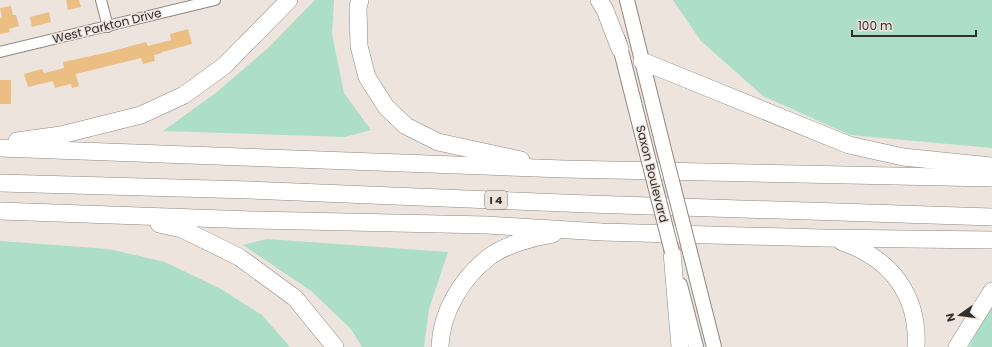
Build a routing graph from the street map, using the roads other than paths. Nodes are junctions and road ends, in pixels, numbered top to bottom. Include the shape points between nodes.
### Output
1 (101, 0) edge
2 (215, 0) edge
3 (289, 0) edge
4 (360, 0) edge
5 (599, 0) edge
6 (608, 0) edge
7 (627, 0) edge
8 (108, 27) junction
9 (620, 49) junction
10 (0, 52) edge
11 (642, 61) junction
12 (0, 143) edge
13 (0, 148) edge
14 (992, 166) edge
15 (564, 169) junction
16 (992, 178) edge
17 (0, 184) edge
18 (0, 211) edge
19 (112, 214) junction
20 (992, 217) edge
21 (602, 232) junction
22 (822, 238) junction
23 (992, 240) edge
24 (672, 252) junction
25 (992, 291) edge
26 (335, 347) edge
27 (440, 347) edge
28 (680, 347) edge
29 (696, 347) edge
30 (714, 347) edge
31 (916, 347) edge
32 (957, 347) edge

1 - 8 street
2 - 8 street, West Parkton Drive
3 - 12 highway via 224,66 184,95 141,115 61,135
4 - 15 highway via 359,46 367,77 386,107 406,126 438,142
5 - 9 highway
6 - 9 main road, Saxon Boulevard
7 - 11 main road, Saxon Boulevard
8 - 10 street, West Parkton Drive
9 - 24 main road, Saxon Boulevard, bridge
11 - 14 highway via 849,145 903,157
11 - 30 main road, Saxon Boulevard, bridge
13 - 15 highway
15 - 16 highway
17 - 20 highway, I 4 via 249,190
18 - 19 highway
19 - 21 highway via 487,225
19 - 26 highway via 182,229 239,256 295,298
21 - 22 highway
21 - 27 highway via 552,234 503,249 490,257 464,282 455,296 443,329
22 - 23 highway
22 - 31 highway via 853,246 877,259 895,276 903,287 914,314
24 - 28 highway
24 - 29 main road, Saxon Boulevard
25 - 32 highway

